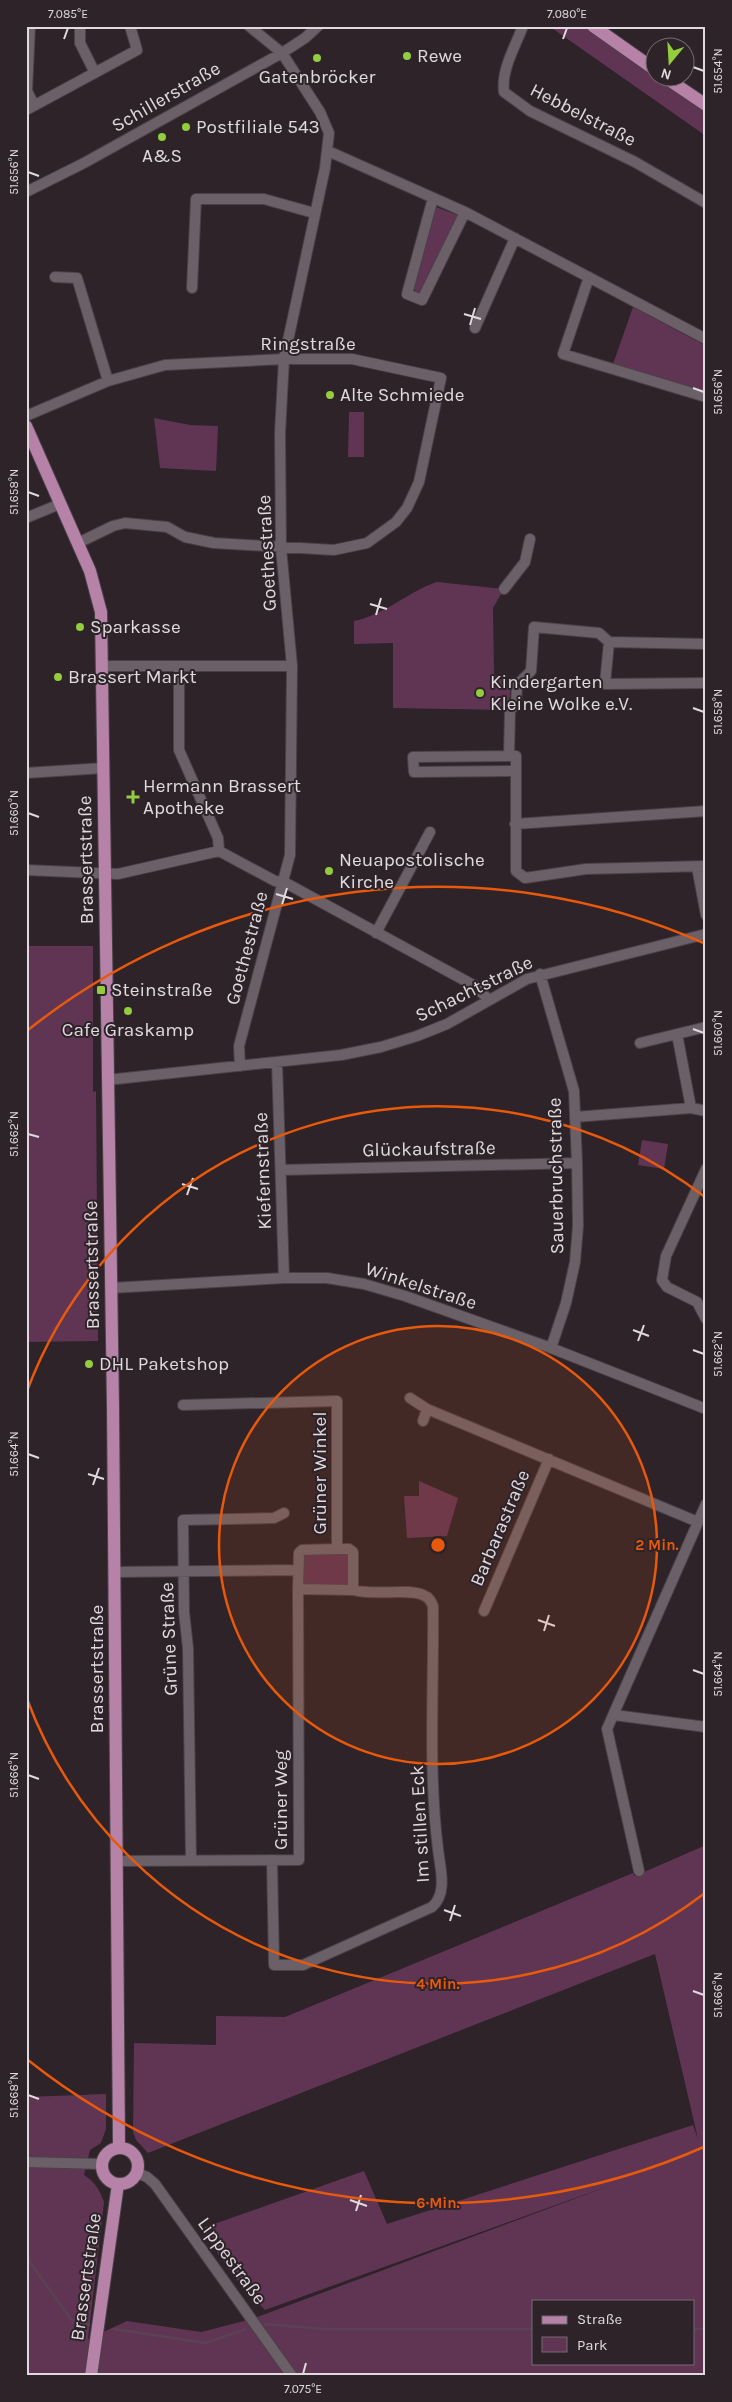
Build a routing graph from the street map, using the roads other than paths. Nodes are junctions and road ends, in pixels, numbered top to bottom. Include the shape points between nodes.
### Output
1 (30, 26) edge
2 (80, 26) edge
3 (130, 26) edge
4 (249, 26) edge
5 (318, 26) edge
6 (523, 26) edge
7 (593, 26) edge
8 (280, 52) junction
9 (644, 62) edge
10 (94, 73) junction
11 (681, 88) edge
12 (706, 105) edge
13 (30, 108) edge
14 (328, 151) junction
15 (26, 192) edge
16 (433, 198) junction
17 (706, 203) edge
18 (465, 212) junction
19 (314, 213) junction
20 (515, 238) junction
21 (55, 277) dead end
22 (589, 277) junction
23 (192, 288) dead end
24 (475, 328) dead end
25 (706, 339) edge
26 (284, 359) junction
27 (108, 381) junction
28 (706, 397) edge
29 (26, 416) edge
30 (26, 426) edge
31 (60, 504) junction
32 (26, 518) edge
33 (530, 539) dead end
34 (78, 543) junction
35 (281, 548) junction
36 (504, 588) dead end
37 (609, 642) junction
38 (706, 644) edge
39 (103, 666) junction
40 (179, 666) junction
41 (292, 666) junction
42 (706, 683) edge
43 (512, 756) junction
44 (104, 768) junction
45 (516, 771) junction
46 (26, 773) edge
47 (706, 811) edge
48 (515, 824) junction
49 (430, 832) dead end
50 (219, 851) junction
51 (701, 867) edge
52 (26, 870) edge
53 (106, 872) junction
54 (284, 882) junction
55 (706, 915) edge
56 (376, 933) junction
57 (706, 934) edge
58 (540, 974) junction
59 (489, 1000) junction
60 (706, 1028) edge
61 (677, 1034) junction
62 (640, 1043) dead end
63 (277, 1062) junction
64 (240, 1066) junction
65 (107, 1080) junction
66 (691, 1108) junction
67 (706, 1111) edge
68 (575, 1117) junction
69 (577, 1163) junction
70 (706, 1169) edge
71 (281, 1170) junction
72 (284, 1278) junction
73 (111, 1288) junction
74 (705, 1318) edge
75 (551, 1348) junction
76 (410, 1398) dead end
77 (183, 1405) dead end
78 (427, 1408) junction
79 (706, 1409) edge
80 (423, 1421) dead end
81 (549, 1459) junction
82 (706, 1504) edge
83 (284, 1513) dead end
84 (698, 1522) junction
85 (337, 1549) junction
86 (298, 1570) junction
87 (115, 1572) junction
88 (185, 1572) junction
89 (298, 1589) junction
90 (353, 1590) junction
91 (484, 1611) dead end
92 (614, 1715) junction
93 (706, 1727) edge
94 (191, 1860) junction
95 (272, 1860) junction
96 (117, 1861) junction
97 (639, 1871) dead end
98 (119, 2148) junction
99 (26, 2162) edge
100 (102, 2164) junction
101 (137, 2173) junction
102 (118, 2184) junction
103 (91, 2376) edge
104 (292, 2376) edge

1 - 13 street via 27,92
2 - 10 street via 80,43
3 - 10 street via 137,50
4 - 8 street, Goethestraße
5 - 8 street, Schillerstraße via 306,38
6 - 17 street, Hebbelstraße via 507,65 504,92 530,111 635,162
7 - 9 main road
8 - 14 street, Goethestraße via 324,120 329,133
8 - 15 street, Schillerstraße via 84,163
10 - 13 street
11 - 12 main road
14 - 16 street
14 - 19 street, Goethestraße
16 - 18 street
16 - 18 street via 407,294 422,300
18 - 20 street
19 - 23 street via 264,199 196,199
19 - 26 street, Goethestraße
20 - 22 street
20 - 24 street
21 - 27 street via 77,278
22 - 25 street
22 - 28 street via 563,354
26 - 27 street, Ringstraße via 165,365
26 - 35 street, Goethestraße via 280,433
26 - 35 street, Ringstraße via 352,359 441,378 419,482 396,522 368,542 334,550
27 - 29 street, Ringstraße
30 - 31 main road, Brassertstraße
31 - 32 street
31 - 34 main road, Brassertstraße
33 - 36 street via 525,562
34 - 35 street, Ringstraße via 126,523 167,527 185,537 214,543
34 - 39 main road, Brassertstraße via 90,571 101,612
35 - 41 street, Goethestraße
37 - 38 street
37 - 42 street via 605,684
37 - 43 street via 598,633 534,627 531,671 518,685 516,705 510,710
39 - 40 street
39 - 44 main road, Brassertstraße
40 - 41 street
40 - 50 street via 179,750 218,838
41 - 54 street, Goethestraße via 290,855
43 - 45 street
43 - 45 street via 413,757 414,772
44 - 46 street
44 - 53 main road, Brassertstraße
45 - 48 street
47 - 48 street
48 - 51 street via 516,871 529,878 586,869
49 - 56 street
50 - 53 street via 118,874
50 - 54 street via 275,881
51 - 55 street
52 - 53 street
53 - 65 main road, Brassertstraße
54 - 56 street
54 - 64 street, Goethestraße via 239,1046
56 - 59 street via 475,986
57 - 58 street, Schachtstraße
58 - 59 street, Schachtstraße
58 - 68 street, Sauerbruchstraße via 574,1091
59 - 63 street, Schachtstraße via 447,1024 399,1042 340,1055
60 - 61 street
61 - 62 street
61 - 66 street
63 - 64 street, Schachtstraße
63 - 71 street, Kiefernstraße
64 - 65 street, Schachtstraße
65 - 73 main road, Brassertstraße
66 - 67 street
66 - 68 street
68 - 69 street, Sauerbruchstraße
69 - 71 street, Glückaufstraße
69 - 75 street, Sauerbruchstraße via 575,1262
70 - 74 street via 666,1256 662,1280 667,1287 697,1302
71 - 72 street, Kiefernstraße
72 - 73 street, Winkelstraße
72 - 75 street, Winkelstraße via 327,1278 364,1284
73 - 87 main road, Brassertstraße
75 - 79 street, Winkelstraße
76 - 78 street, Barbarastraße
77 - 85 street, Grüner Winkel via 338,1402
78 - 80 street
78 - 81 street, Barbarastraße
81 - 84 street, Barbarastraße
81 - 91 street, Barbarastraße
82 - 84 street
83 - 88 street, Grüne Straße via 274,1518 183,1520
84 - 92 street
85 - 86 street, Grüner Weg via 302,1550
85 - 90 street via 353,1552
86 - 88 street
86 - 89 street, Grüner Weg
87 - 88 street
87 - 96 main road, Brassertstraße
88 - 94 street, Grüne Straße
89 - 90 street
89 - 95 street, Grüner Weg via 299,1860
90 - 95 street, Im stillen Eck via 366,1594 419,1594 432,1602 435,1829 442,1884 439,1898 432,1907 303,1965 274,1965
92 - 93 street
92 - 97 street via 608,1729
94 - 95 street, Grüner Weg
94 - 96 street, Grüner Weg
96 - 98 main road, Brassertstraße
98 - 100 main road via 107,2153
98 - 101 main road via 132,2153 138,2166
99 - 100 street
100 - 102 main road via 104,2175
101 - 102 main road via 129,2182
101 - 104 street, Lippestraße via 155,2184
102 - 103 main road, Brassertstraße

